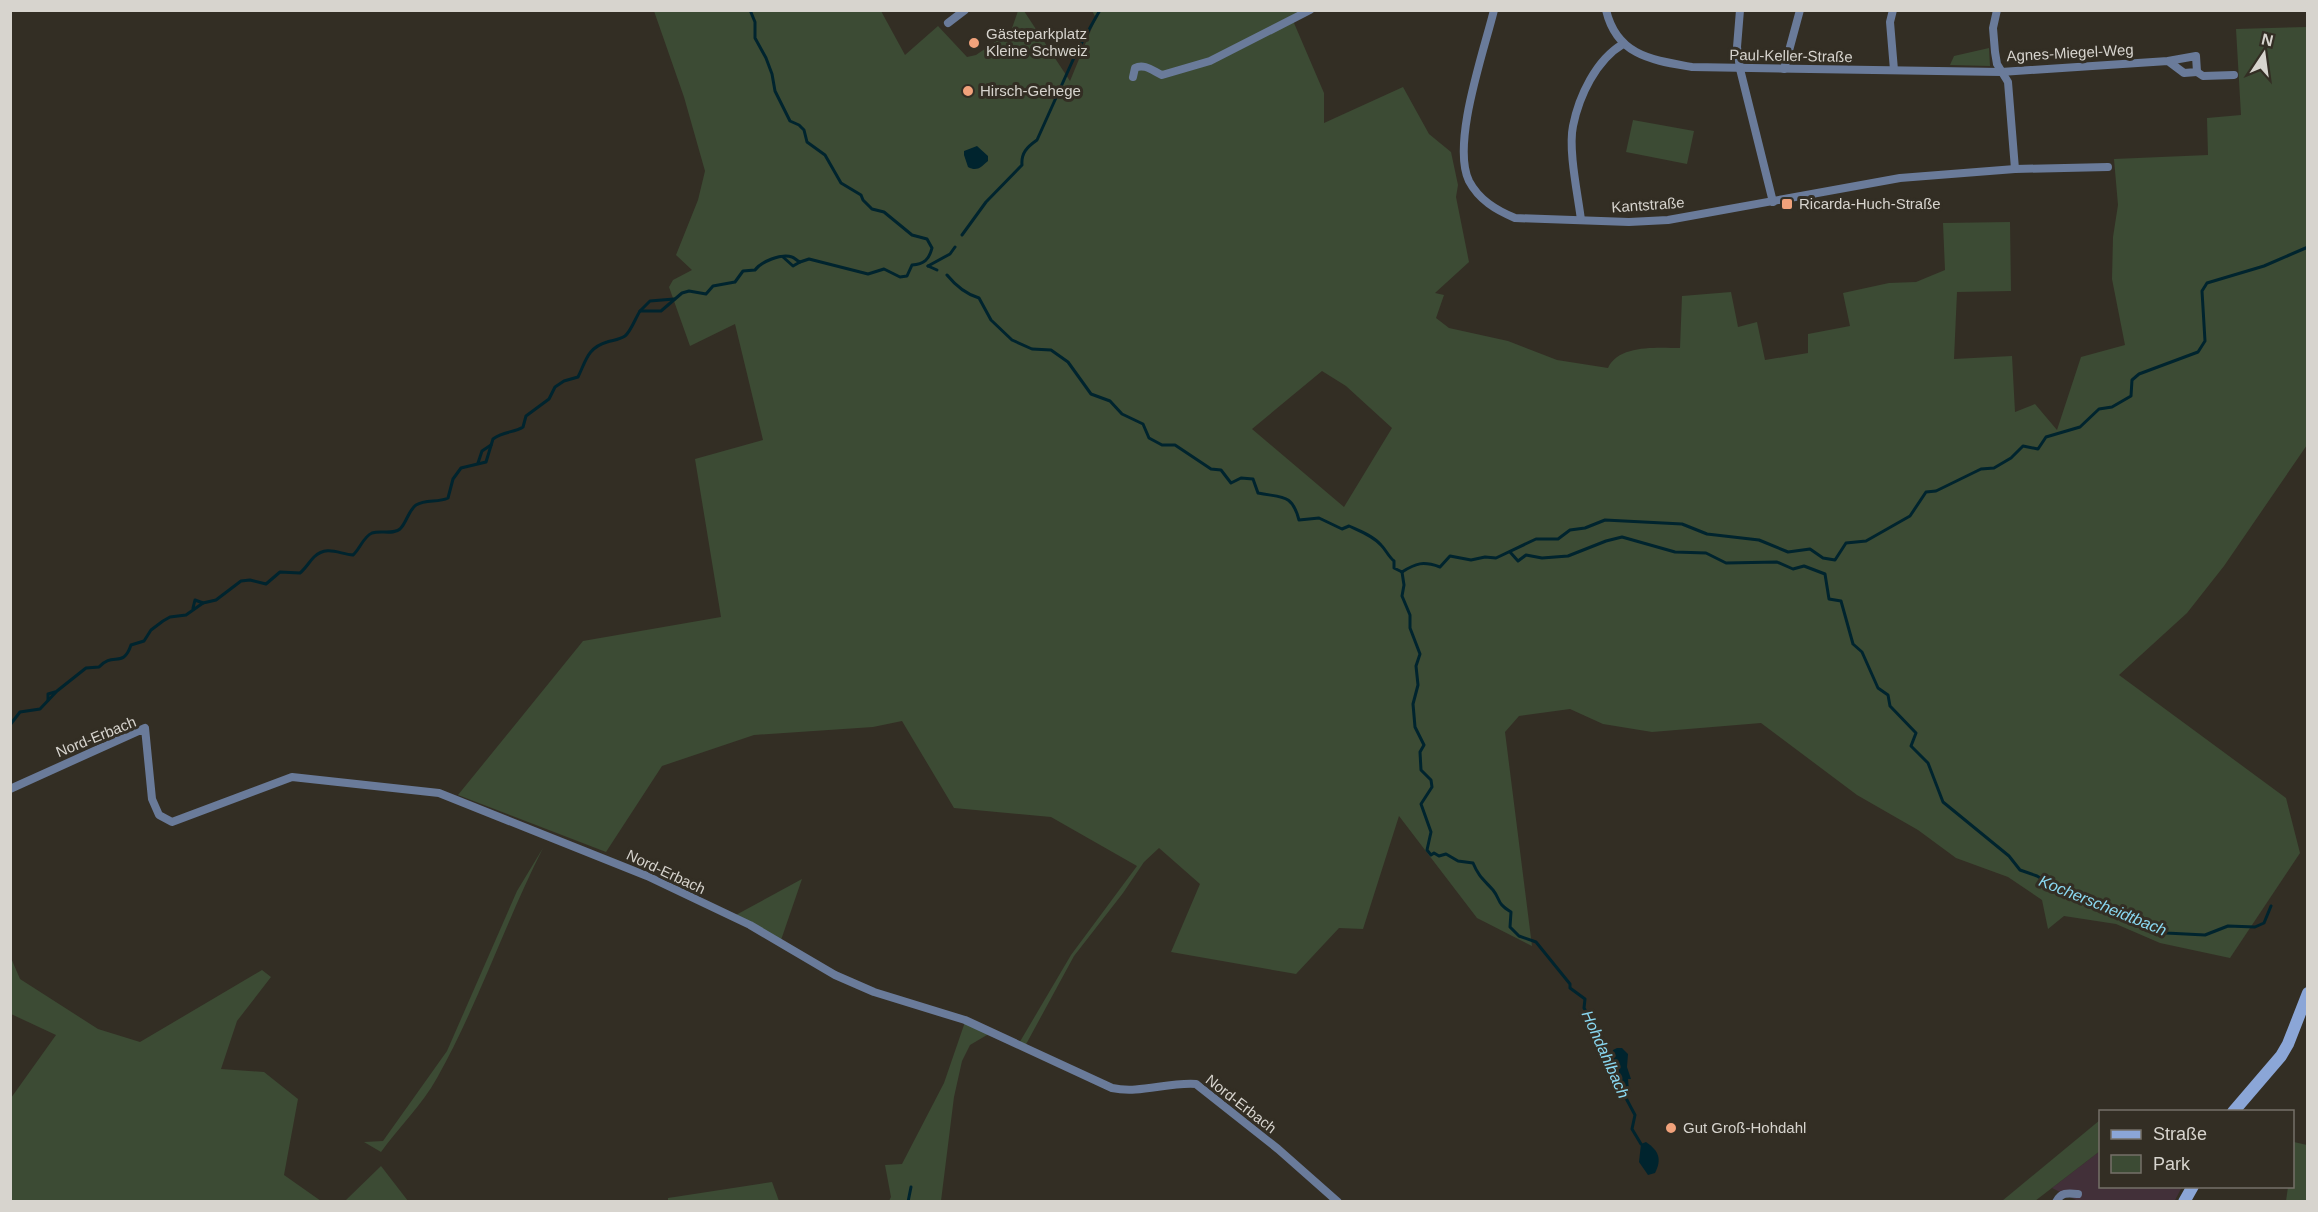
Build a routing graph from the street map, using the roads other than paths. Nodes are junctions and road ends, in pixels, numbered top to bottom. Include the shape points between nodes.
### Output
1 (965, 10) edge
2 (1310, 10) edge
3 (1494, 10) edge
4 (1606, 10) edge
5 (1740, 10) edge
6 (1800, 10) edge
7 (1893, 10) edge
8 (1997, 10) edge
9 (948, 23) dead end
10 (1623, 44) junction
11 (2168, 61) junction
12 (1740, 69) junction
13 (1784, 69) junction
14 (1894, 70) junction
15 (2001, 72) junction
16 (2197, 72) junction
17 (2234, 75) dead end
18 (1133, 77) dead end
19 (2108, 166) dead end
20 (2015, 169) junction
21 (1773, 202) junction
22 (1581, 220) junction
23 (10, 789) edge
24 (2307, 993) edge
25 (2235, 1110) edge
26 (2078, 1194) dead end
27 (1338, 1202) edge
28 (2056, 1202) edge

1 - 9 street
2 - 18 street via 1210,61 1162,75 1138,66
3 - 22 street, Kantstraße via 1467,114 1464,157 1468,179 1485,201 1515,218
4 - 10 street
5 - 12 street
6 - 13 street
7 - 14 street via 1890,22
8 - 15 street, Agnes-Miegel-Weg via 1993,28 1996,64
10 - 12 street, Paul-Keller-Straße via 1639,54 1672,63
10 - 22 street via 1600,64 1588,83 1573,127
11 - 15 street, Agnes-Miegel-Weg
11 - 16 street, Agnes-Miegel-Weg via 2184,73
11 - 16 street, Agnes-Miegel-Weg via 2196,56
12 - 13 street, Paul-Keller-Straße
12 - 21 street
13 - 14 street, Paul-Keller-Straße
14 - 15 street, Paul-Keller-Straße
15 - 20 street via 2008,82
16 - 17 street, Agnes-Miegel-Weg via 2203,76
19 - 20 street, Kantstraße
20 - 21 street, Kantstraße via 1900,178
21 - 22 street, Kantstraße via 1668,220
23 - 27 street, Nord-Erbach via 145,728 152,799 159,815 172,822 292,777 439,793 647,876 750,925 835,975 874,992 965,1020 1112,1088 1127,1091 1196,1084
24 - 25 main road via 2281,1056
26 - 28 street via 2067,1193

